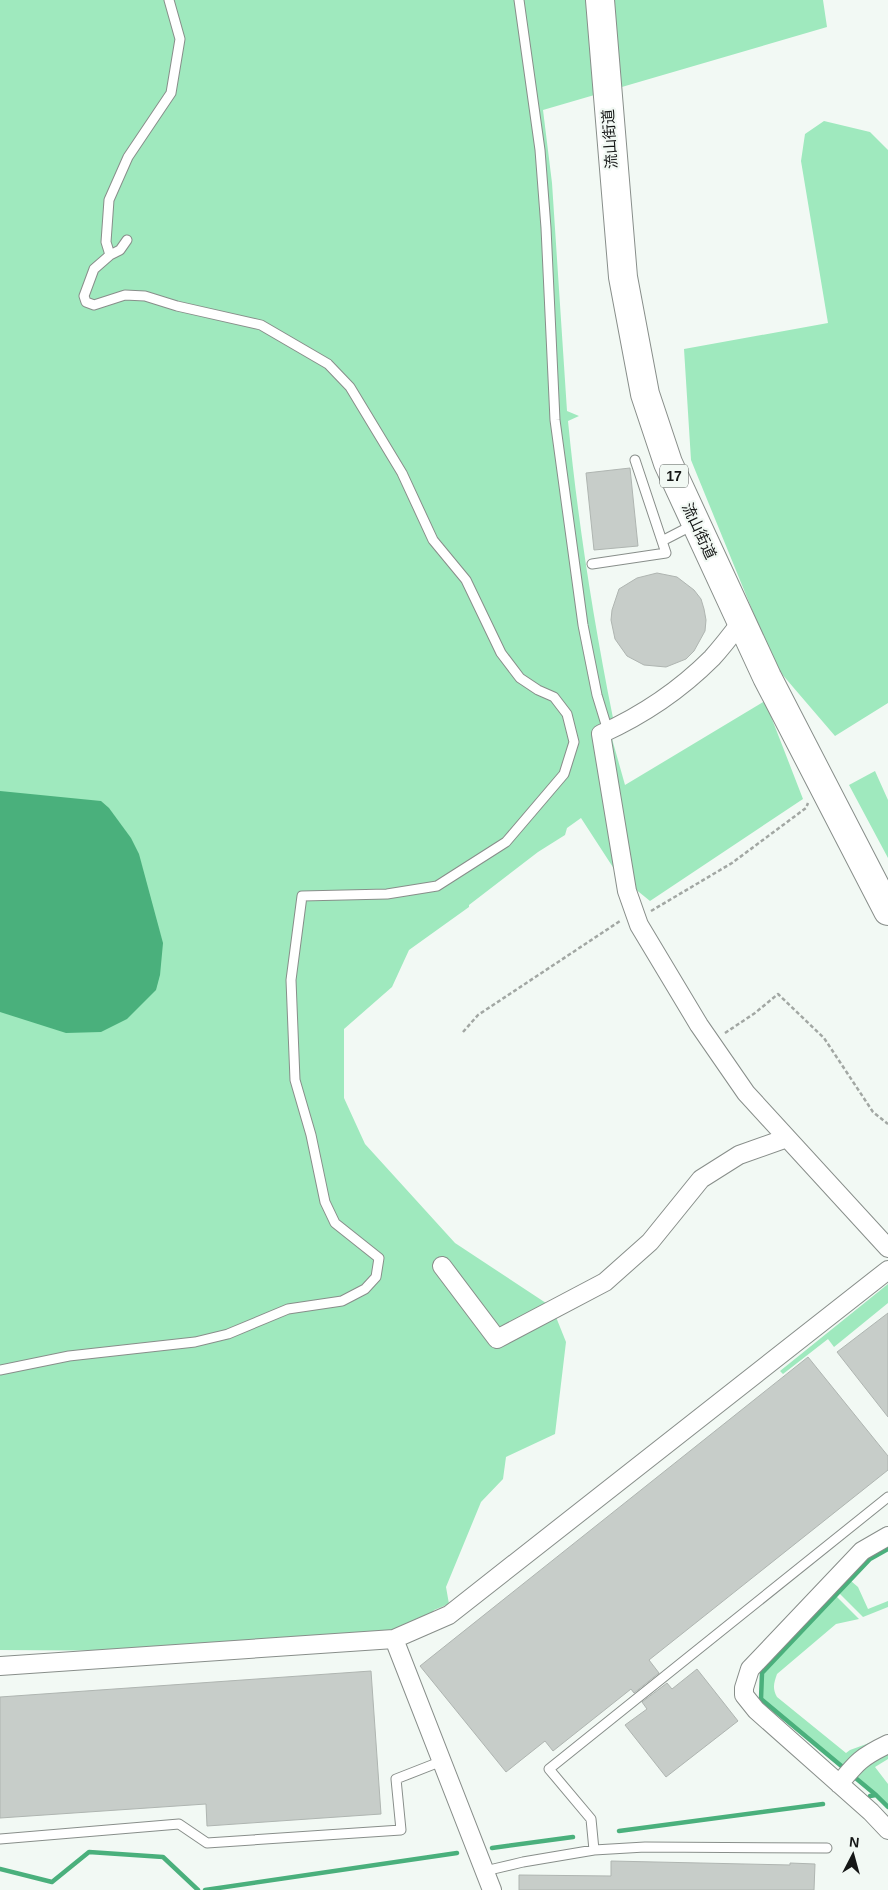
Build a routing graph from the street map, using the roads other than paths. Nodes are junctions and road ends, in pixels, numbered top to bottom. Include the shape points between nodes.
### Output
1 (170, 0) edge
2 (519, 0) edge
3 (600, 0) edge
4 (127, 240) dead end
5 (110, 254) junction
6 (635, 460) dead end
7 (696, 523) junction
8 (662, 541) junction
9 (592, 564) dead end
10 (741, 622) junction
11 (608, 731) junction
12 (888, 911) edge
13 (787, 1138) junction
14 (888, 1248) edge
15 (442, 1266) dead end
16 (888, 1270) edge
17 (0, 1370) edge
18 (888, 1497) edge
19 (888, 1536) edge
20 (394, 1639) junction
21 (0, 1666) edge
22 (888, 1744) edge
23 (442, 1761) junction
24 (839, 1784) junction
25 (888, 1830) edge
26 (0, 1839) edge
27 (828, 1848) dead end
28 (594, 1850) junction
29 (485, 1871) junction
30 (492, 1890) edge

1 - 5 lane via 180,39 171,93 128,157 109,200 106,242
2 - 11 lane via 543,189 555,420 582,625
3 - 7 main road, 流山街道 / 17 via 622,268 633,336 646,394 668,463
4 - 5 lane via 120,250
5 - 17 lane via 94,269 84,296 86,302 94,305 126,295 145,296 261,325 328,364 350,387 402,473 433,540 466,580 501,652 520,678 554,697 567,714 574,742 564,774 506,842 437,886 387,894 302,896 291,980 295,1080 311,1135 324,1202 335,1223 379,1258 376,1277 365,1289 342,1301 288,1309 228,1334 203,1340 68,1356
6 - 8 lane
7 - 8 lane
7 - 10 main road, 流山街道 / 17
8 - 9 lane via 666,552
10 - 11 street via 713,657 683,684
10 - 12 main road, 流山街道 / 17
11 - 13 street via 601,734 627,891 635,915 711,1042 746,1093
13 - 14 street
13 - 15 street via 739,1155 701,1179 650,1242 605,1282 497,1339
16 - 20 street via 449,1615
18 - 28 lane via 549,1769 591,1819
19 - 24 street via 862,1551 750,1669 744,1688 744,1695 756,1710
20 - 21 street
20 - 23 street
22 - 24 street via 858,1761
23 - 26 lane via 396,1779 401,1830 207,1843 179,1824
23 - 29 street
24 - 25 street
27 - 28 lane via 645,1847
28 - 29 lane
29 - 30 street

